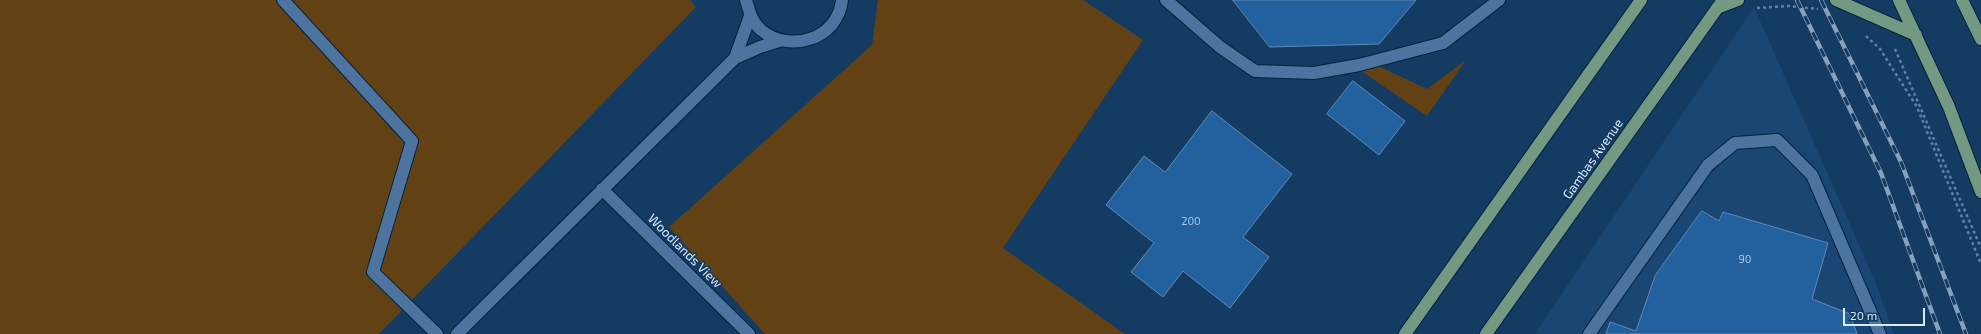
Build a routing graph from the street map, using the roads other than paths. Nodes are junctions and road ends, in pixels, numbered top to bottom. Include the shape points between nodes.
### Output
1 (283, 0) edge
2 (746, 0) edge
3 (842, 0) edge
4 (1166, 0) edge
5 (1498, 0) edge
6 (1641, 0) edge
7 (1738, 0) edge
8 (1836, 0) edge
9 (1899, 0) edge
10 (1962, 0) edge
11 (1720, 4) edge
12 (750, 16) junction
13 (1916, 35) junction
14 (1981, 39) edge
15 (779, 41) junction
16 (735, 58) junction
17 (602, 189) junction
18 (1981, 192) edge
19 (437, 334) edge
20 (457, 334) edge
21 (749, 334) edge
22 (1405, 334) edge
23 (1486, 334) edge
24 (1589, 334) edge
25 (1880, 334) edge

1 - 19 street via 412,140 373,272
2 - 12 street
3 - 15 street via 838,16 817,38 800,43
4 - 5 street via 1220,47 1255,71 1314,73 1359,65 1443,43
6 - 22 main road
7 - 11 main road
8 - 13 main road
9 - 13 main road
10 - 14 main road
11 - 23 main road, Gambas Avenue
12 - 15 street via 761,30
12 - 16 street
13 - 18 main road via 1949,107
15 - 16 street
16 - 17 street
17 - 20 street
17 - 21 street, Woodlands View
24 - 25 street via 1708,165 1735,143 1777,140 1812,175

